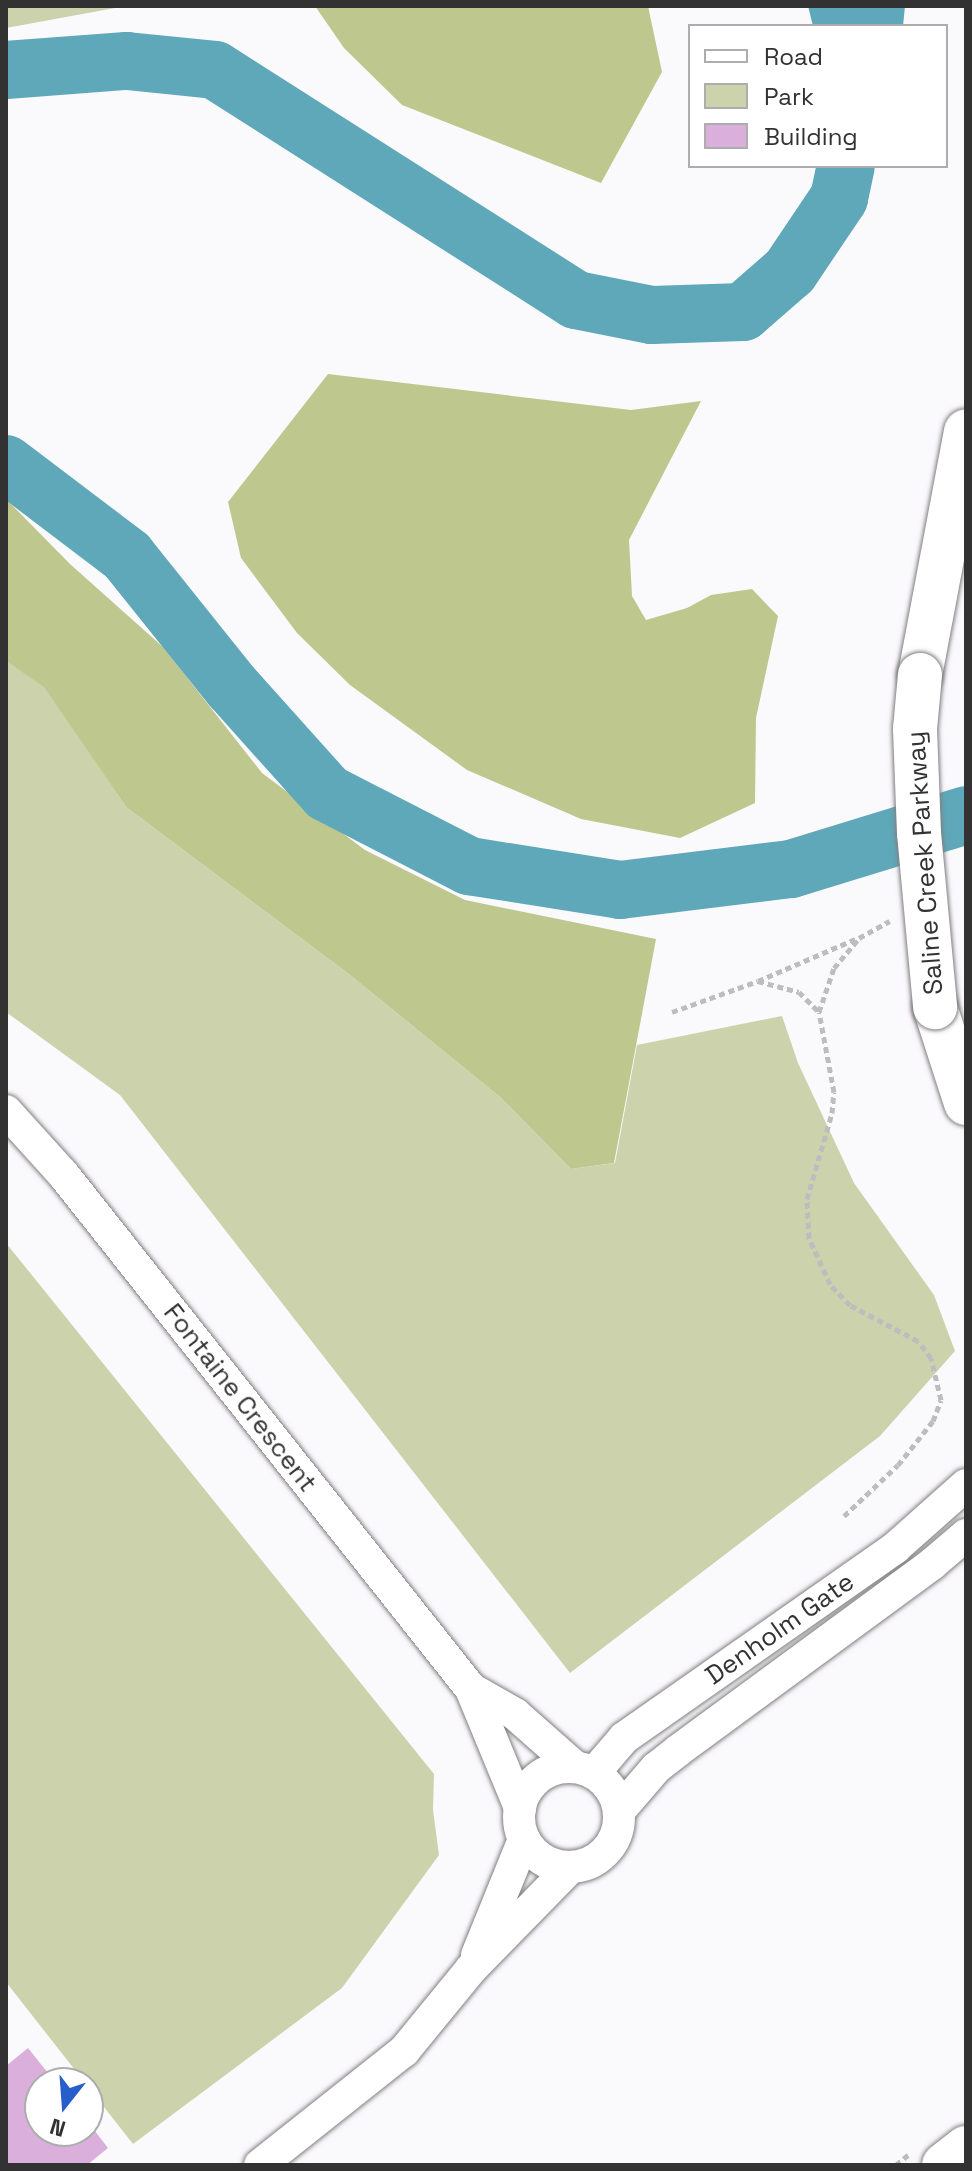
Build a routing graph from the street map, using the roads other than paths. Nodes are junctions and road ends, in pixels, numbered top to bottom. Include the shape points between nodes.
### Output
1 (966, 431) edge
2 (966, 1103) edge
3 (6, 1111) edge
4 (966, 1485) edge
5 (966, 1535) edge
6 (471, 1689) junction
7 (584, 1770) junction
8 (619, 1811) junction
9 (522, 1824) junction
10 (571, 1867) junction
11 (471, 1969) junction
12 (966, 2148) edge
13 (260, 2165) edge
14 (944, 2165) edge

1 - 2 main road, Saline Creek Parkway, bridge via 920,675 915,729 935,1007
3 - 6 street, Fontaine Crescent via 63,1174
4 - 7 street, Denholm Gate via 895,1548
5 - 8 street, Denholm Gate via 656,1768
6 - 7 street, Fontaine Crescent via 515,1714
6 - 9 street, Fontaine Crescent
7 - 8 street via 615,1796
7 - 9 street via 545,1772 524,1794
8 - 10 street via 612,1843 594,1859
9 - 10 street via 544,1860
9 - 11 street
10 - 11 street
11 - 13 street via 404,2051
12 - 14 main road

